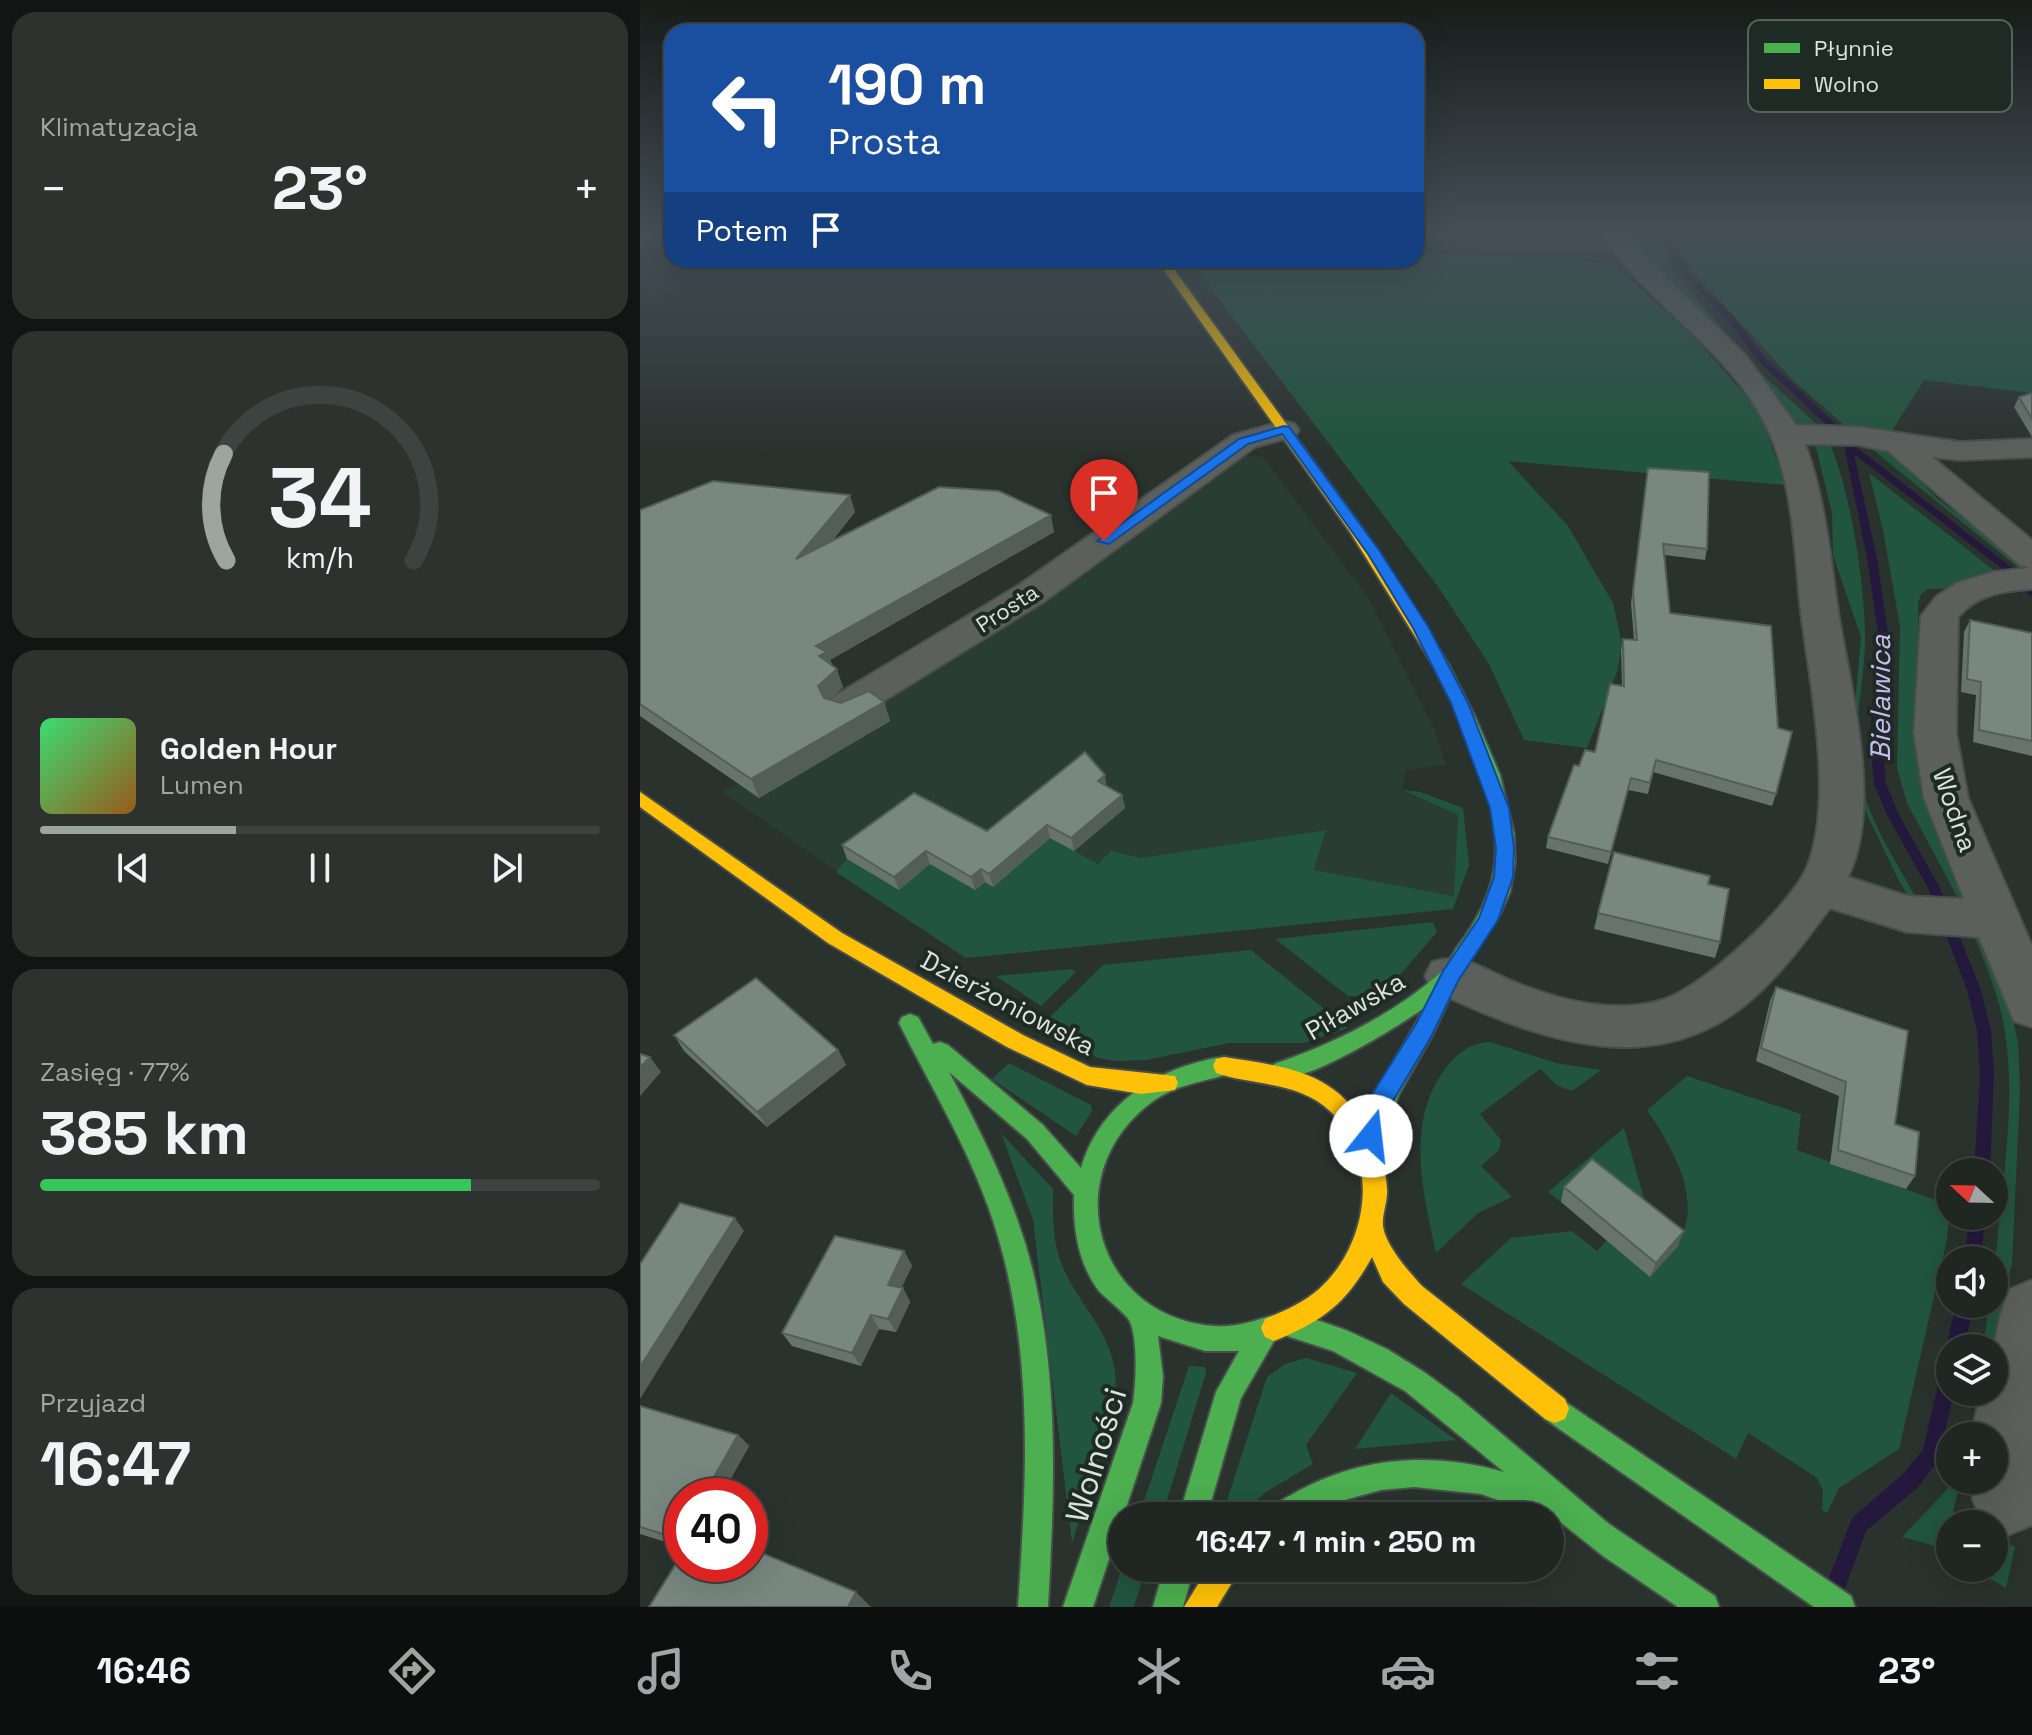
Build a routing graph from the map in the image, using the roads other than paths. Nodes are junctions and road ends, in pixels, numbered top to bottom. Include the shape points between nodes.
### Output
1 (1194, 305) edge
2 (1679, 305) edge
3 (1284, 430) junction
4 (1785, 434) junction
5 (1898, 444) junction
6 (2032, 448) edge
7 (2025, 574) edge
8 (847, 706) edge
9 (645, 808) edge
10 (1820, 885) junction
11 (1963, 918) junction
12 (835, 938) junction
13 (1450, 976) junction
14 (873, 980) dead end
15 (2032, 1006) edge
16 (1282, 1071) junction
17 (1167, 1083) junction
18 (1371, 1151) junction
19 (1084, 1189) junction
20 (1373, 1231) junction
21 (2032, 1311) edge
22 (1142, 1317) junction
23 (1290, 1324) junction
24 (1264, 1334) junction
25 (2008, 1500) dead end
26 (1197, 1502) edge
27 (1310, 1502) edge
28 (1546, 1502) edge
29 (1564, 1512) edge
30 (1584, 1523) junction
31 (1175, 1582) edge
32 (1216, 1582) edge
33 (1033, 1607) edge
34 (1078, 1607) edge
35 (1168, 1607) edge
36 (1199, 1607) edge
37 (1704, 1607) edge
38 (1840, 1607) edge

1 - 3 street, Piławska
2 - 4 street via 1733,358
3 - 8 street, Prosta via 1244,441 1022,599
3 - 13 street, Piławska via 1374,553 1421,628 1456,694 1495,790 1504,877 1488,920
4 - 5 street, Wodna
4 - 10 street via 1802,481 1839,782 1833,858
5 - 6 street, Wodna via 1969,451
5 - 7 street, Wodna
7 - 11 street, Wodna via 1974,586 1938,619 1938,763
9 - 12 street, Dzierżoniowska
10 - 11 street via 1878,908
10 - 13 street via 1750,970 1706,1004 1675,1019 1605,1029 1560,1022
11 - 15 street, Wodna
12 - 14 street, Dzierżoniowska
12 - 17 street, Dzierżoniowska via 1087,1076
13 - 16 street, Piławska via 1356,1041
13 - 18 street, Piławska via 1382,1098
16 - 17 street via 1224,1066
16 - 18 street via 1324,1091 1347,1111
17 - 19 street via 1133,1105 1107,1134
18 - 20 street via 1378,1182
19 - 22 street via 1083,1228 1095,1267 1120,1300
19 - 33 street via 1063,1157 1031,1126 970,1080 906,1018 980,1154 1027,1298 1037,1396
20 - 23 street via 1342,1285
20 - 38 street via 1392,1273 1413,1295 1576,1426
21 - 25 street via 2002,1449
22 - 24 street via 1200,1338
22 - 34 street, Wolności via 1150,1376 1147,1403
23 - 24 street
23 - 30 street via 1337,1335 1387,1362 1472,1421
24 - 26 street via 1229,1392
27 - 28 street via 1393,1471 1449,1472
29 - 30 street
30 - 37 street
31 - 35 street
32 - 36 street

